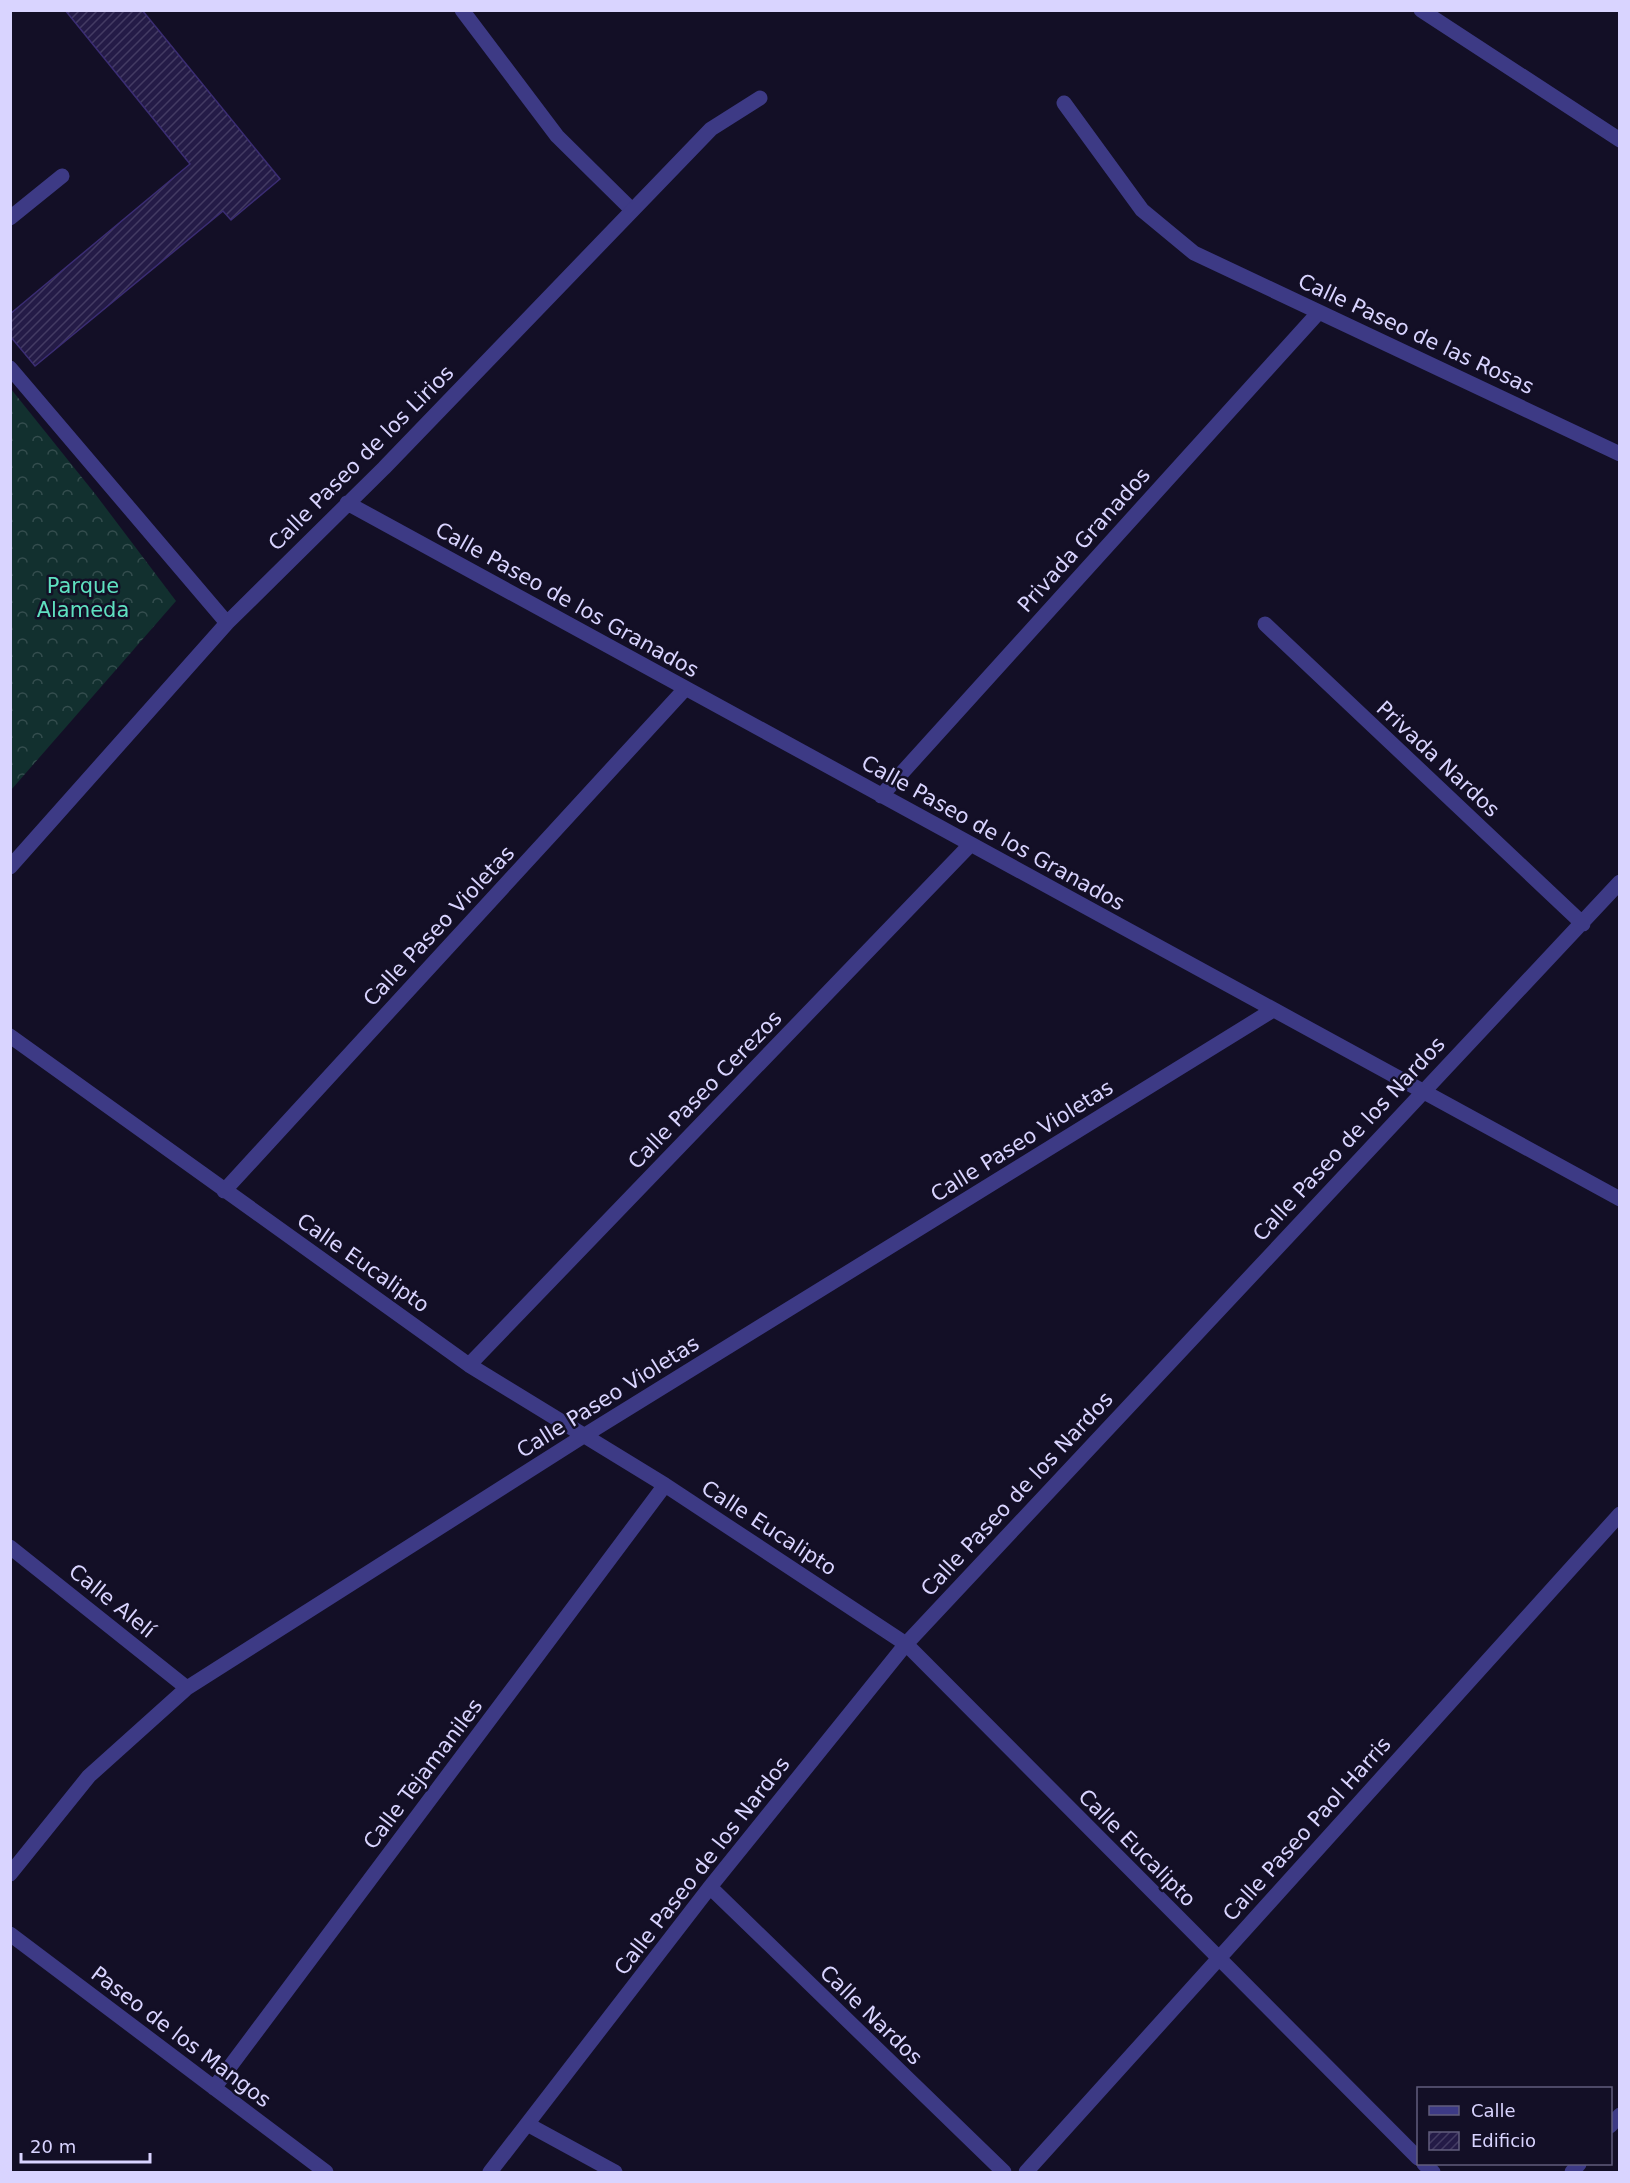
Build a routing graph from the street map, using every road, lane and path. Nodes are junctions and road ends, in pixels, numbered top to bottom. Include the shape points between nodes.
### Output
1 (462, 10) edge
2 (1420, 10) edge
3 (760, 98) dead end
4 (1064, 103) dead end
5 (1620, 140) edge
6 (62, 176) dead end
7 (632, 210) junction
8 (10, 218) edge
9 (1319, 312) junction
10 (10, 368) edge
11 (1620, 454) edge
12 (347, 503) junction
13 (227, 623) junction
14 (1265, 624) dead end
15 (685, 689) junction
16 (880, 796) junction
17 (970, 845) junction
18 (10, 867) edge
19 (1620, 882) edge
20 (1583, 924) junction
21 (1273, 1010) junction
22 (10, 1036) edge
23 (1422, 1090) junction
24 (224, 1191) junction
25 (1620, 1199) edge
26 (470, 1365) junction
27 (585, 1435) junction
28 (665, 1485) junction
29 (1620, 1514) edge
30 (10, 1547) edge
31 (906, 1644) junction
32 (187, 1688) junction
33 (10, 1874) edge
34 (710, 1887) junction
35 (10, 1934) edge
36 (1218, 1960) junction
37 (214, 2088) junction
38 (527, 2124) junction
39 (1417, 2156) edge
40 (326, 2172) edge
41 (490, 2172) edge
42 (615, 2172) edge
43 (1004, 2172) edge
44 (1026, 2172) edge

1 - 7 street via 557,136
2 - 5 street
3 - 7 street, Calle Paseo de los Lirios via 711,129
4 - 9 street, Calle Paseo de las Rosas via 1142,210 1194,253
6 - 8 street
7 - 12 street, Calle Paseo de los Lirios
9 - 11 street, Calle Paseo de las Rosas
9 - 16 street, Privada Granados
10 - 13 street
12 - 13 street, Calle Paseo de los Lirios
12 - 15 street, Calle Paseo de los Granados
13 - 18 street, Calle Paseo de los Lirios
14 - 20 street, Privada Nardos
15 - 16 street, Calle Paseo de los Granados
15 - 24 street, Calle Paseo Violetas
16 - 17 street, Calle Paseo de los Granados
17 - 21 street, Calle Paseo de los Granados
17 - 26 street, Calle Paseo Cerezos
19 - 20 street, Calle Paseo de los Nardos
20 - 23 street, Calle Paseo de los Nardos
21 - 23 street, Calle Paseo de los Granados
21 - 27 street, Calle Paseo Violetas
22 - 24 street, Calle Eucalipto
23 - 25 street, Calle Paseo de los Granados
23 - 31 street, Calle Paseo de los Nardos
24 - 26 street, Calle Eucalipto
26 - 27 street, Calle Eucalipto
27 - 28 street, Calle Eucalipto
27 - 32 street, Calle Paseo Violetas
28 - 31 street, Calle Eucalipto
28 - 37 street, Calle Tejamaniles
29 - 36 street, Calle Paseo Paol Harris
30 - 32 street, Calle Alelí
31 - 34 street, Calle Paseo de los Nardos
31 - 36 street, Calle Eucalipto
32 - 33 street, Calle Paseo Violetas via 89,1776
34 - 38 street, Calle Paseo de los Nardos
34 - 43 street, Calle Nardos
35 - 37 street, Paseo de los Mangos
36 - 39 street, Calle Eucalipto
36 - 44 street, Calle Paseo Paol Harris
37 - 40 street, Paseo de los Mangos
38 - 41 street, Calle Paseo de los Nardos
38 - 42 street

